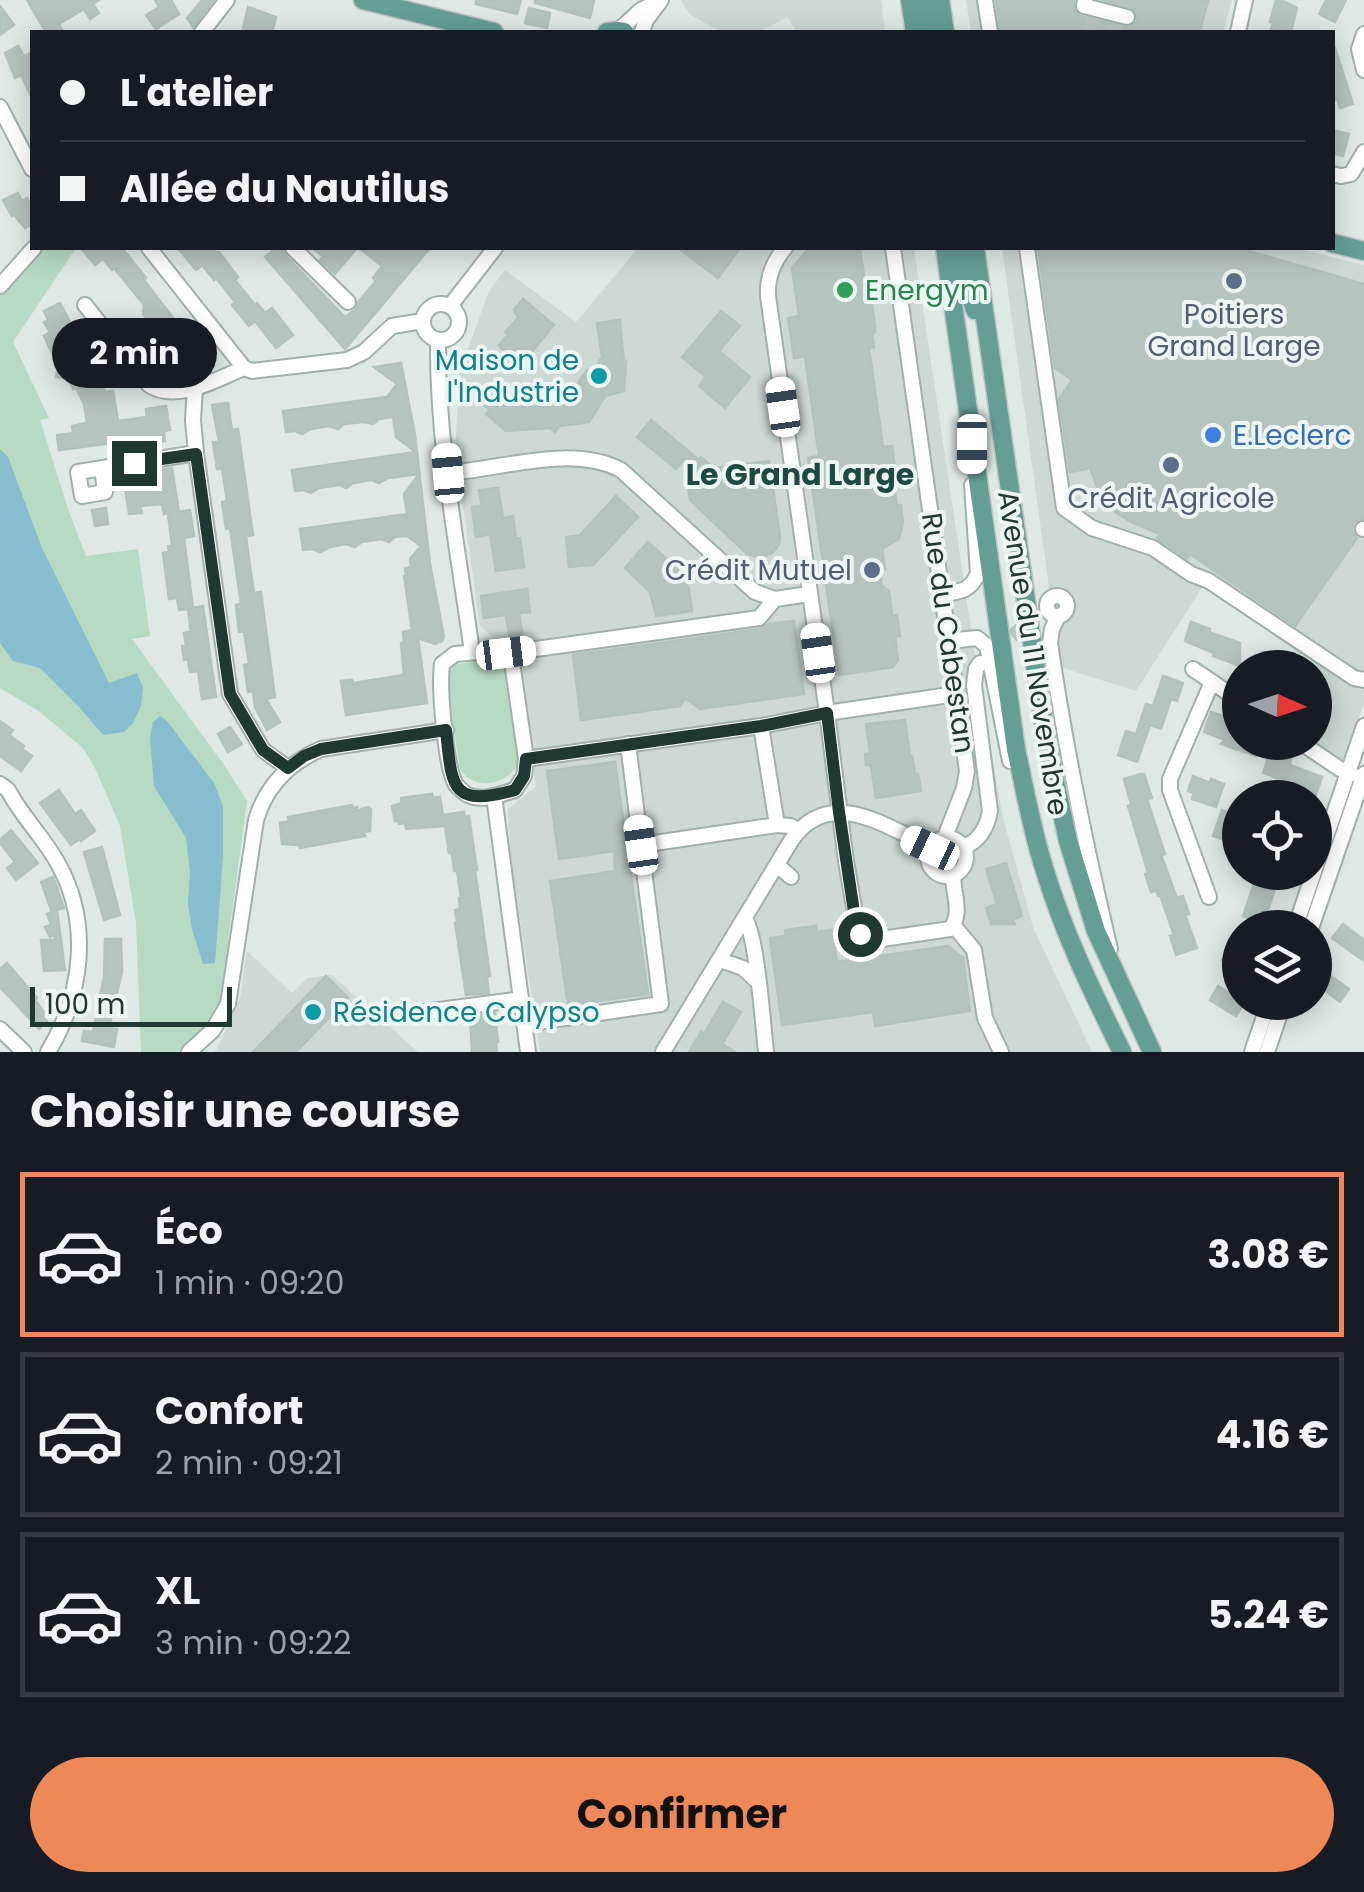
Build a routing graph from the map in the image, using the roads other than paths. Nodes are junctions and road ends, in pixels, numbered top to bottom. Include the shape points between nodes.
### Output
1 (227, 0) edge
2 (363, 0) edge
3 (662, 0) edge
4 (910, 0) edge
5 (924, 0) edge
6 (940, 0) edge
7 (986, 0) edge
8 (1085, 0) edge
9 (1246, 0) edge
10 (1112, 6) edge
11 (1126, 17) dead end
12 (204, 30) edge
13 (486, 30) edge
14 (618, 30) edge
15 (643, 30) edge
16 (915, 30) edge
17 (930, 30) edge
18 (945, 30) edge
19 (990, 30) edge
20 (1238, 30) edge
21 (1364, 34) edge
22 (1364, 70) edge
23 (0, 108) edge
24 (1364, 152) edge
25 (30, 165) edge
26 (1335, 175) edge
27 (1335, 244) edge
28 (32, 250) edge
29 (152, 250) edge
30 (295, 250) edge
31 (493, 250) edge
32 (785, 250) edge
33 (894, 250) edge
34 (945, 250) edge
35 (962, 250) edge
36 (975, 250) edge
37 (1027, 250) edge
38 (1364, 251) edge
39 (0, 286) edge
40 (348, 302) dead end
41 (84, 305) dead end
42 (450, 306) junction
43 (423, 321) junction
44 (438, 340) junction
45 (244, 368) junction
46 (994, 372) junction
47 (195, 388) junction
48 (972, 444) junction
49 (196, 454) junction
50 (102, 468) dead end
51 (448, 473) junction
52 (810, 594) junction
53 (942, 594) junction
54 (774, 599) junction
55 (1049, 612) dead end
56 (948, 641) junction
57 (472, 652) junction
58 (506, 653) junction
59 (980, 663) dead end
60 (1192, 669) dead end
61 (1364, 680) edge
62 (1212, 682) junction
63 (1222, 689) edge
64 (956, 694) junction
65 (827, 713) junction
66 (761, 726) junction
67 (1364, 726) edge
68 (446, 730) junction
69 (628, 744) junction
70 (526, 759) junction
71 (1332, 760) edge
72 (288, 768) junction
73 (1358, 775) edge
74 (0, 784) edge
75 (494, 796) junction
76 (839, 812) junction
77 (777, 825) junction
78 (1032, 826) junction
79 (799, 830) junction
80 (1332, 832) edge
81 (945, 837) junction
82 (641, 845) junction
83 (964, 847) junction
84 (930, 848) junction
85 (776, 866) junction
86 (953, 875) junction
87 (792, 877) dead end
88 (1209, 896) dead end
89 (1316, 910) edge
90 (746, 919) junction
91 (954, 926) junction
92 (723, 955) junction
93 (755, 956) junction
94 (1118, 979) junction
95 (758, 982) junction
96 (521, 998) junction
97 (424, 1012) dead end
98 (1263, 1020) edge
99 (1278, 1020) edge
100 (524, 1024) junction
101 (0, 1029) edge
102 (24, 1052) edge
103 (48, 1052) edge
104 (189, 1052) edge
105 (528, 1052) edge
106 (663, 1052) edge
107 (766, 1052) edge
108 (1001, 1052) edge
109 (1122, 1052) edge
110 (1152, 1052) edge
111 (1252, 1052) edge
112 (1267, 1052) edge

1 - 12 street
2 - 13 main road
3 - 14 street
3 - 15 street
4 - 16 main road
5 - 17 main road
6 - 18 main road
7 - 19 street
8 - 10 street via 1084,6
9 - 20 street
10 - 11 street
21 - 22 street
23 - 25 street
24 - 26 street via 1351,174
27 - 38 main road
28 - 39 street
29 - 45 street
30 - 40 street
31 - 42 street
32 - 52 street via 767,284
33 - 53 street, Rue du Cabestan
34 - 48 main road, Avenue du 11 Novembre
35 - 46 main road
36 - 46 main road, Avenue du 11 Novembre
37 - 61 street via 1064,508 1092,528 1153,548
41 - 47 street via 149,384 164,392
42 - 43 street via 429,308
42 - 44 street via 458,328
43 - 44 street
43 - 45 street via 392,326 346,360 261,372
44 - 51 street
45 - 47 street
46 - 94 main road, Avenue du 11 Novembre via 1046,739 1068,841
47 - 49 street
48 - 53 street via 978,573 967,589
48 - 78 main road, Avenue du 11 Novembre
49 - 50 street
49 - 72 street via 230,694 263,750
51 - 54 street via 562,458 604,461 755,592
51 - 57 street
52 - 54 street
52 - 65 street
53 - 56 street, Rue du Cabestan
54 - 58 street via 760,618
55 - 94 street via 1063,734
56 - 64 street, Rue du Cabestan
56 - 78 street via 977,638 988,646 1013,773
57 - 58 street
57 - 68 street via 442,664
58 - 70 street
59 - 83 street via 974,685 990,812 980,836
60 - 62 street
62 - 63 street
62 - 88 street via 1170,779
64 - 65 street
64 - 81 street, Rue du Cabestan via 967,779
65 - 66 street
65 - 76 street
66 - 69 street
66 - 77 street
67 - 73 street
68 - 72 street via 321,749
68 - 75 street via 457,787 470,797
69 - 70 street
69 - 82 street
70 - 75 street via 515,790
71 - 73 street
72 - 104 street via 256,820 228,1004 214,1030
73 - 80 street
73 - 89 street
74 - 103 street via 57,862 77,917 79,967 71,1008
75 - 96 street
76 - 79 street
76 - 84 street via 870,818
76 - 91 street via 860,934 880,940
77 - 79 street
77 - 82 street
78 - 109 main road, Avenue du 11 Novembre via 1059,914
79 - 85 street
81 - 83 street
81 - 84 street
82 - 100 street via 661,1004
83 - 86 street via 965,864
84 - 86 street via 934,872
85 - 87 street
85 - 90 street
86 - 91 street
90 - 92 street
90 - 93 street
91 - 108 street via 974,952 985,1018
92 - 93 street via 744,950
92 - 95 street
92 - 106 street
93 - 95 street
94 - 110 main road, Avenue du 11 Novembre
95 - 107 street
96 - 97 street
96 - 100 street
98 - 111 street
99 - 112 street
100 - 105 street
101 - 102 street

